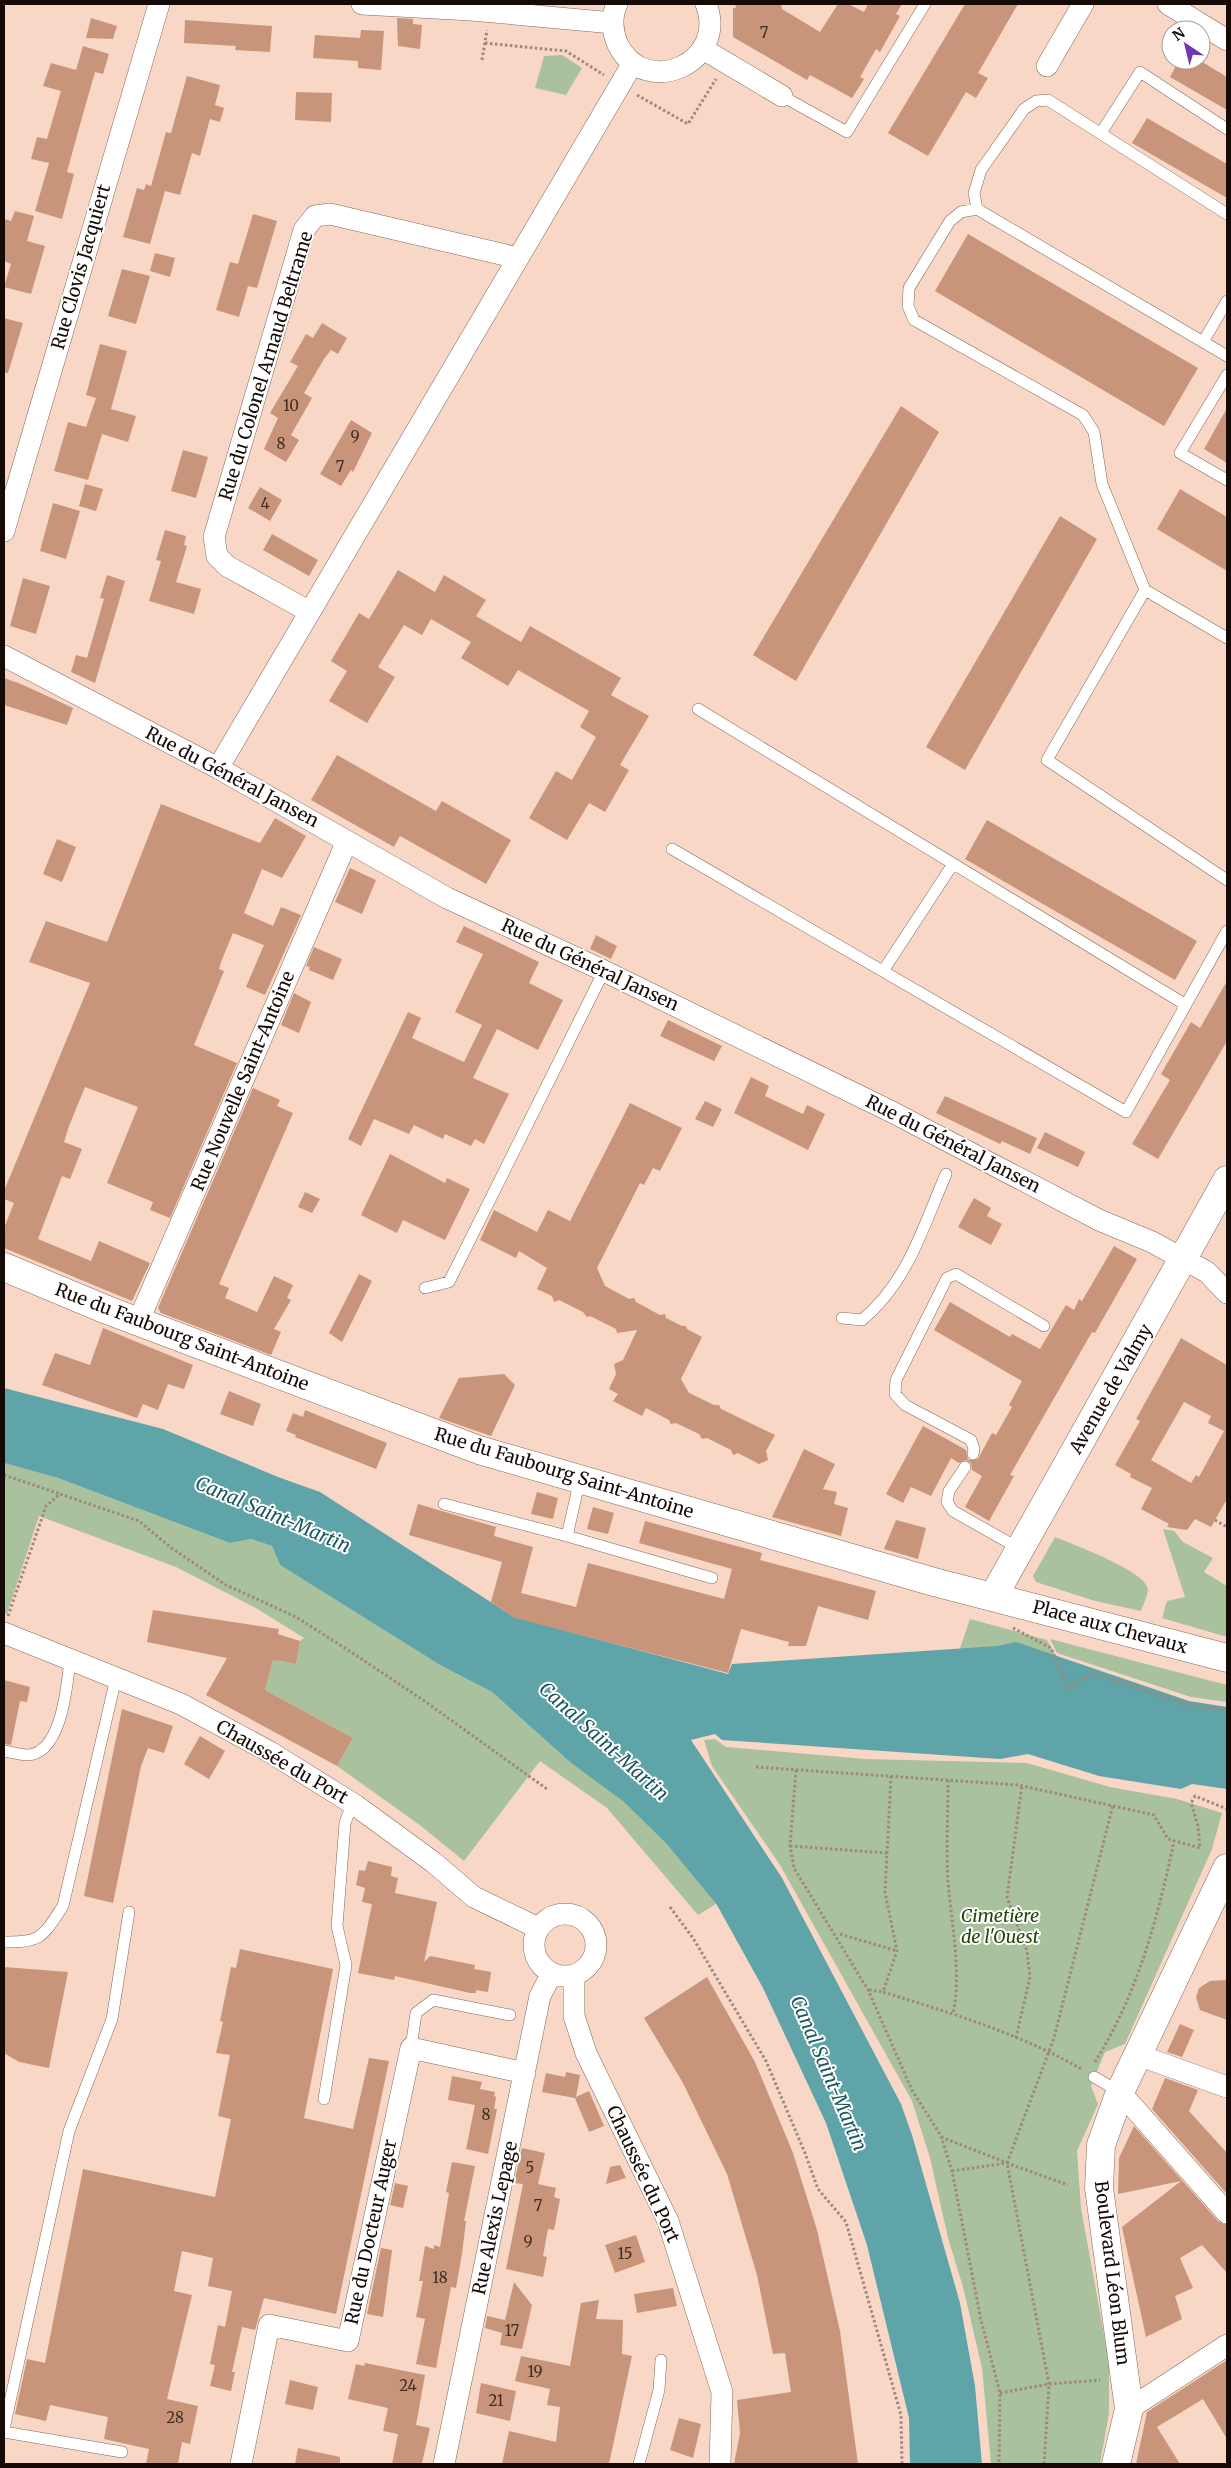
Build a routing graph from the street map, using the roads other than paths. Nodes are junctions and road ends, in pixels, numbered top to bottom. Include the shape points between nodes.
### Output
1 (159, 4) edge
2 (362, 4) edge
3 (706, 4) edge
4 (925, 4) edge
5 (1083, 4) edge
6 (1168, 4) edge
7 (478, 9) edge
8 (615, 13) edge
9 (1227, 40) edge
10 (703, 49) junction
11 (633, 63) junction
12 (1047, 66) dead end
13 (782, 96) joint
14 (1227, 128) edge
15 (1100, 133) junction
16 (977, 209) junction
17 (1227, 214) edge
18 (518, 258) junction
19 (1227, 301) edge
20 (1203, 342) junction
21 (1227, 356) edge
22 (1227, 375) edge
23 (1227, 480) edge
24 (4, 531) edge
25 (1145, 590) junction
26 (310, 612) junction
27 (1227, 638) edge
28 (4, 656) edge
29 (698, 709) dead end
30 (218, 768) junction
31 (347, 840) junction
32 (672, 849) dead end
33 (953, 864) junction
34 (1227, 880) edge
35 (1227, 931) edge
36 (604, 971) junction
37 (883, 971) junction
38 (1186, 1005) junction
39 (946, 1174) dead end
40 (1227, 1180) edge
41 (1184, 1258) junction
42 (4, 1267) edge
43 (425, 1288) dead end
44 (1227, 1293) edge
45 (842, 1318) dead end
46 (138, 1322) junction
47 (1044, 1326) dead end
48 (973, 1454) dead end
49 (965, 1467) dead end
50 (580, 1479) junction
51 (444, 1504) dead end
52 (567, 1536) junction
53 (1020, 1549) junction
54 (712, 1578) dead end
55 (993, 1597) junction
56 (5, 1626) edge
57 (1227, 1658) edge
58 (70, 1660) junction
59 (116, 1678) junction
60 (4, 1751) edge
61 (352, 1804) junction
62 (1227, 1868) edge
63 (130, 1912) dead end
64 (538, 1928) junction
65 (4, 1942) edge
66 (552, 1973) junction
67 (574, 1975) junction
68 (510, 2015) dead end
69 (410, 2048) junction
70 (1138, 2055) junction
71 (525, 2073) junction
72 (1091, 2075) road end
73 (1227, 2087) edge
74 (1120, 2092) junction
75 (324, 2099) dead end
76 (1227, 2213) edge
77 (1227, 2345) edge
78 (661, 2360) dead end
79 (1129, 2409) junction
80 (4, 2431) edge
81 (122, 2452) dead end
82 (241, 2464) edge
83 (444, 2464) edge
84 (640, 2464) edge
85 (720, 2464) edge
86 (1116, 2464) edge

1 - 24 street, Rue Clovis Jacquiert
2 - 7 street
3 - 10 street via 710,24
4 - 13 lane via 846,132
5 - 12 street
6 - 9 street
7 - 8 street
8 - 11 street via 615,38
10 - 11 street via 692,61 678,69 663,72 647,70
10 - 13 street
11 - 18 street
14 - 15 lane via 1140,72
15 - 16 lane via 1048,100 1036,101 1024,109 981,170 974,193
15 - 17 lane
16 - 20 lane
16 - 25 lane via 961,212 950,220 909,288 908,306 914,320 1083,415 1094,432 1102,484
18 - 26 street
18 - 26 street, Rue du Colonel Arnaud Beltrame via 330,214 315,216 304,230 214,537 217,556 228,566
19 - 20 lane
20 - 21 lane
22 - 23 lane via 1180,453
25 - 27 lane
25 - 34 lane via 1047,760
26 - 30 street
28 - 30 street, Rue du Général Jansen
29 - 33 lane
30 - 31 street, Rue du Général Jansen
31 - 36 street, Rue du Général Jansen via 447,898
31 - 46 street, Rue Nouvelle Saint-Antoine
32 - 37 lane
33 - 37 lane
33 - 38 lane
35 - 38 lane
36 - 41 street, Rue du Général Jansen via 892,1112 1099,1220
36 - 43 lane via 448,1282
37 - 38 lane via 1126,1112
39 - 45 lane via 907,1267 897,1282 880,1305 862,1320
40 - 41 main road, Avenue de Valmy
41 - 44 street, Rue du Général Jansen via 1207,1272
41 - 53 main road, Avenue de Valmy
42 - 46 main road, Rue du Faubourg Saint-Antoine
46 - 50 main road, Rue du Faubourg Saint-Antoine via 479,1450
47 - 48 lane via 956,1274 947,1278 896,1380 896,1394 905,1405 971,1440
49 - 53 lane via 949,1491 947,1502 953,1511
50 - 52 lane
50 - 55 main road, Rue du Faubourg Saint-Antoine
51 - 52 lane
52 - 54 lane
53 - 55 main road, Avenue de Valmy
55 - 57 main road, Place aux Chevaux
56 - 58 street, Chaussée du Port
58 - 59 street, Chaussée du Port
58 - 60 lane via 66,1694 53,1738 39,1752 27,1755
59 - 61 street, Chaussée du Port via 181,1704 270,1752
59 - 65 lane via 63,1906 46,1932 27,1943
61 - 64 street, Chaussée du Port via 433,1862 474,1897
61 - 75 lane via 345,1823 337,1926 346,1966
62 - 70 main road, Boulevard Léon Blum
63 - 80 lane via 112,2019 70,2131
64 - 66 street via 535,1954 544,1968
64 - 67 street via 556,1915 567,1914 577,1916 590,1926 596,1952 584,1970
66 - 67 street
66 - 71 street, Rue Alexis Lepage via 540,1996
67 - 85 street, Chaussée du Port via 574,2016 586,2053 668,2221 722,2392
68 - 69 lane via 434,2000 416,2013
69 - 71 street
69 - 82 street, Rue du Docteur Auger via 348,2341 269,2325
70 - 73 street
70 - 74 main road, Boulevard Léon Blum
71 - 83 street, Rue Alexis Lepage
72 - 74 lane
74 - 76 street
74 - 79 main road, Boulevard Léon Blum via 1101,2145 1099,2188
77 - 79 street
78 - 84 lane via 659,2390
79 - 86 main road, Boulevard Léon Blum
80 - 81 lane

